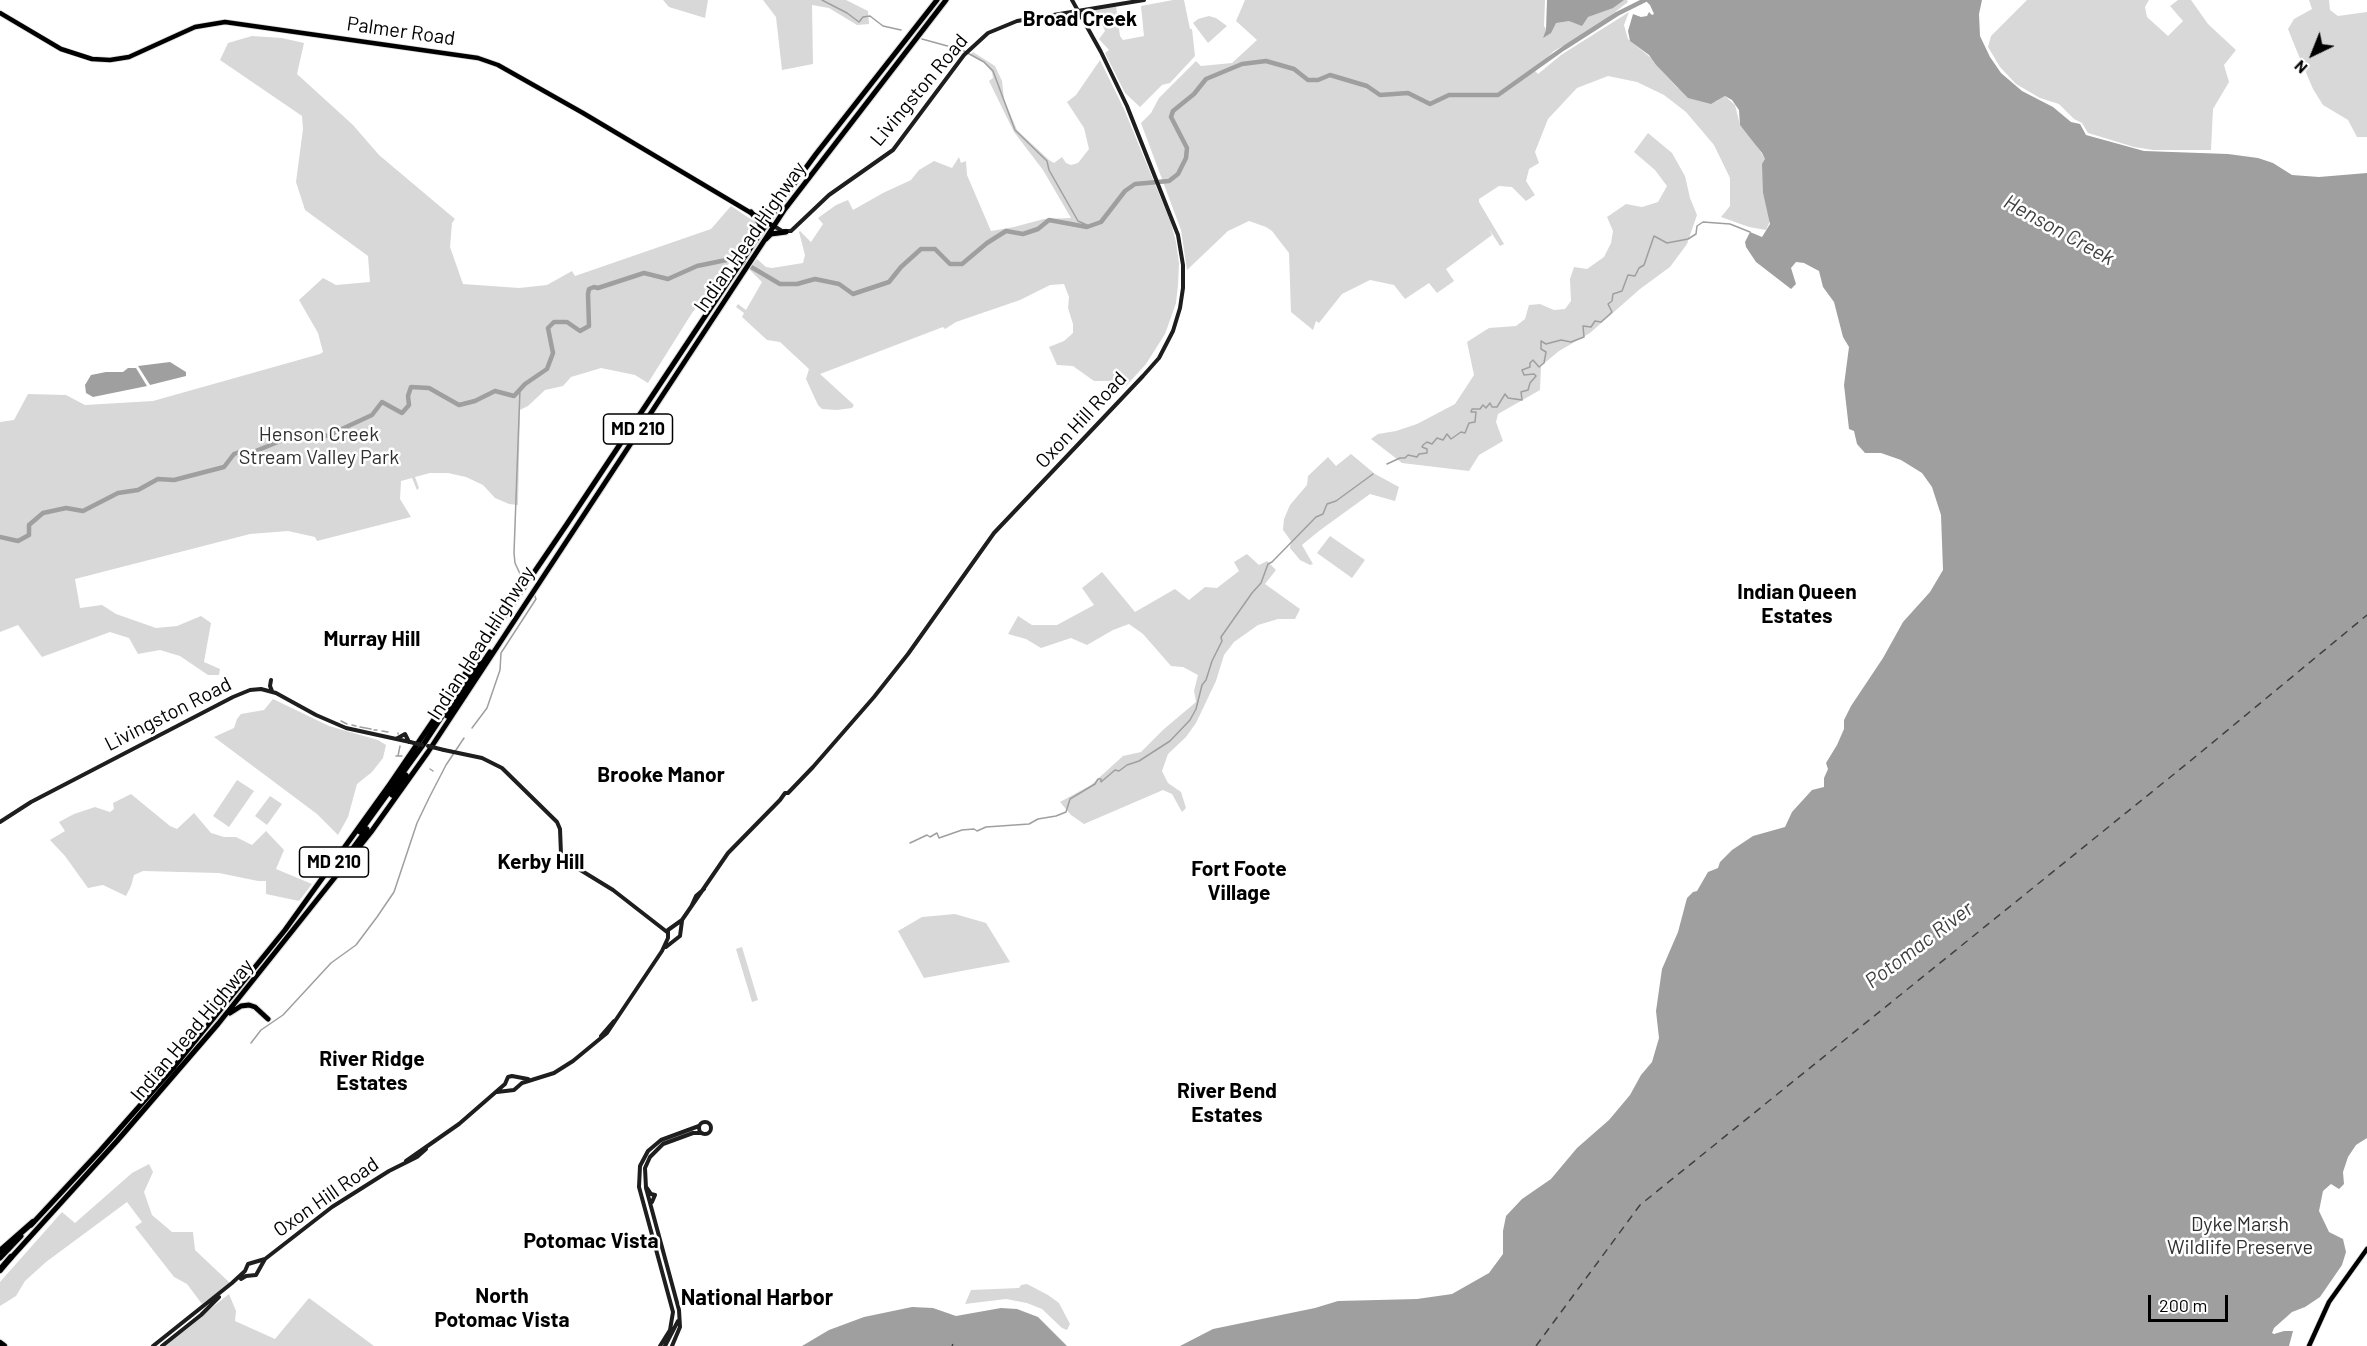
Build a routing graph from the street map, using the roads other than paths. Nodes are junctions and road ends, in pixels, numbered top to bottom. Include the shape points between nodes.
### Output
1 (937, 0) edge
2 (946, 0) edge
3 (1072, 0) edge
4 (1144, 0) edge
5 (1077, 11) junction
6 (0, 13) edge
7 (751, 212) junction
8 (767, 222) junction
9 (773, 226) junction
10 (760, 232) junction
11 (786, 232) junction
12 (759, 247) junction
13 (746, 260) junction
14 (741, 267) junction
15 (513, 604) junction
16 (504, 636) junction
17 (271, 680) dead end
18 (273, 692) junction
19 (425, 746) junction
20 (0, 822) edge
21 (344, 865) junction
22 (321, 881) junction
23 (682, 920) junction
24 (670, 931) junction
25 (681, 932) junction
26 (675, 940) junction
27 (662, 951) junction
28 (268, 1019) dead end
29 (218, 1024) junction
30 (517, 1078) junction
31 (532, 1080) junction
32 (506, 1084) junction
33 (519, 1085) junction
34 (509, 1089) junction
35 (497, 1092) junction
36 (699, 1126) junction
37 (702, 1133) junction
38 (650, 1219) junction
39 (33, 1222) junction
40 (661, 1242) junction
41 (2367, 1249) edge
42 (0, 1251) edge
43 (11, 1257) joint
44 (0, 1258) edge
45 (265, 1258) junction
46 (256, 1263) junction
47 (259, 1267) junction
48 (246, 1269) junction
49 (0, 1270) edge
50 (250, 1275) junction
51 (679, 1320) junction
52 (0, 1343) edge
53 (4, 1346) edge
54 (153, 1346) edge
55 (162, 1346) edge
56 (660, 1346) edge
57 (665, 1346) edge
58 (672, 1346) edge
59 (2309, 1346) edge

1 - 8 highway, Indian Head Highway / MD 210
2 - 9 highway, Indian Head Highway / MD 210
3 - 5 main road, Oxon Hill Road
4 - 5 main road, Livingston Road
5 - 11 main road, Livingston Road via 1012,22 988,33 965,54 893,150 829,195
5 - 23 main road, Oxon Hill Road via 1115,80 1178,235 1184,265 1180,308 1173,331 1143,376 994,533 863,711 731,850
6 - 7 main road, Palmer Road via 61,49 92,59 129,57 190,29 225,22 478,58 498,65
7 - 8 main road, Palmer Road
7 - 10 highway via 760,224
8 - 9 main road, Palmer Road
8 - 10 highway, Indian Head Highway / MD 210
9 - 11 main road
9 - 12 highway, Indian Head Highway / MD 210
10 - 13 highway, Indian Head Highway / MD 210
11 - 12 highway via 771,234
12 - 13 highway, Indian Head Highway / MD 210
13 - 14 highway, Indian Head Highway / MD 210
14 - 15 highway, Indian Head Highway / MD 210
14 - 16 highway, Indian Head Highway / MD 210
15 - 19 highway
15 - 22 highway, Indian Head Highway / MD 210
16 - 19 highway
16 - 21 highway, Indian Head Highway / MD 210 via 400,792
17 - 18 main road
18 - 19 main road, Livingston Road, bridge via 334,724
18 - 20 main road, Livingston Road via 250,690 233,697 28,803
19 - 21 highway
19 - 22 highway
19 - 24 main road, Livingston Road, bridge via 488,760 502,768 557,822 565,861 598,879
21 - 29 highway, Indian Head Highway / MD 210
22 - 39 highway, Indian Head Highway / MD 210 via 174,1067
23 - 24 main road
23 - 25 main road
24 - 25 main road
24 - 26 main road, Livingston Road
24 - 27 main road
25 - 26 main road
26 - 27 main road
27 - 31 main road via 607,1033 573,1061
28 - 29 highway via 255,1007 244,1005
29 - 43 highway, Indian Head Highway / MD 210
30 - 31 main road
30 - 32 main road via 510,1077
30 - 33 main road
31 - 33 main road
32 - 34 main road
32 - 35 main road, Oxon Hill Road
33 - 34 main road
34 - 35 main road, Oxon Hill Road
35 - 45 main road, Oxon Hill Road via 417,1157 332,1207
36 - 37 main road
36 - 37 main road via 705,1122 711,1126 708,1134
36 - 38 main road via 661,1140 643,1159 639,1187
37 - 40 main road via 671,1140 655,1150 645,1168 645,1183
38 - 40 main road
38 - 56 main road via 673,1312 670,1330
39 - 42 highway
39 - 44 highway, Indian Head Highway / MD 210
40 - 51 main road
41 - 59 main road via 2329,1302
43 - 49 highway
45 - 46 main road, Oxon Hill Road
45 - 47 main road, Oxon Hill Road
46 - 47 main road
46 - 48 main road via 248,1264
47 - 50 main road via 256,1275
48 - 50 main road
48 - 54 main road
50 - 55 main road
51 - 57 main road
51 - 58 main road
52 - 53 highway

